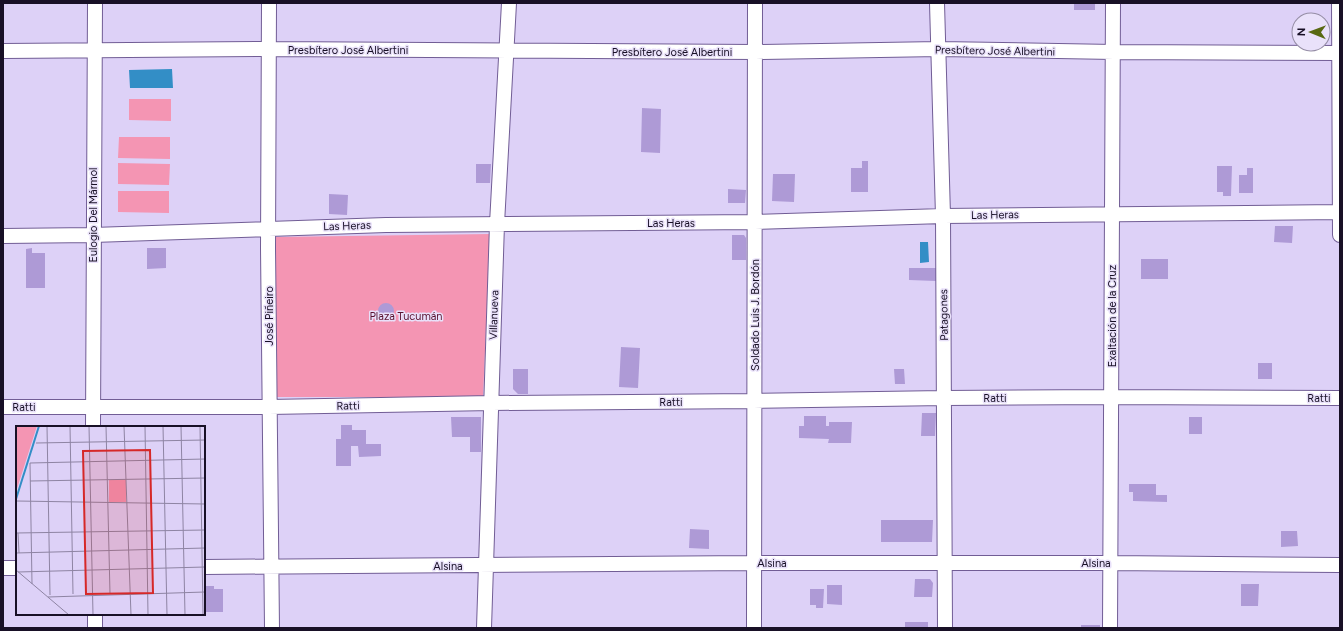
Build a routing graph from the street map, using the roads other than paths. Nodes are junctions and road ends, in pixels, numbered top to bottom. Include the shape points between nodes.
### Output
1 (95, 3) edge
2 (269, 3) edge
3 (509, 3) edge
4 (755, 3) edge
5 (937, 3) edge
6 (1113, 3) edge
7 (1339, 3) edge
8 (270, 49) junction
9 (939, 50) junction
10 (3, 51) edge
11 (94, 51) junction
12 (508, 51) junction
13 (756, 52) junction
14 (1114, 52) junction
15 (1340, 53) edge
16 (1340, 212) edge
17 (1113, 214) junction
18 (943, 216) junction
19 (755, 222) junction
20 (497, 224) junction
21 (268, 229) junction
22 (93, 235) junction
23 (1340, 235) edge
24 (3, 236) edge
25 (1112, 397) junction
26 (944, 398) junction
27 (1340, 398) edge
28 (754, 401) junction
29 (492, 403) junction
30 (3, 407) edge
31 (92, 407) junction
32 (269, 407) junction
33 (93, 426) edge
34 (754, 563) junction
35 (1110, 563) junction
36 (944, 564) junction
37 (1340, 565) edge
38 (486, 566) junction
39 (205, 567) edge
40 (271, 567) junction
41 (3, 568) edge
42 (16, 568) edge
43 (95, 615) edge
44 (95, 628) edge
45 (272, 628) edge
46 (484, 628) edge
47 (754, 628) edge
48 (945, 628) edge
49 (1110, 628) edge

1 - 11 street, Eulogio Del Mármol
2 - 8 street, José Piñeiro
3 - 12 street, Villanueva
4 - 13 street, Soldado Luis J. Bordón
5 - 9 street, Patagones
6 - 14 street, Exaltación de la Cruz
7 - 15 street
8 - 11 street, Presbítero José Albertini
8 - 12 street, Presbítero José Albertini
8 - 21 street, José Piñeiro
9 - 13 street, Presbítero José Albertini
9 - 14 street, Presbítero José Albertini
9 - 18 street, Patagones
10 - 11 street, Presbítero José Albertini
11 - 22 street, Eulogio Del Mármol
12 - 13 street, Presbítero José Albertini
12 - 20 street, Villanueva
13 - 19 street, Soldado Luis J. Bordón
14 - 15 street, Presbítero José Albertini
14 - 17 street, Exaltación de la Cruz
15 - 16 street
16 - 17 street, Las Heras
16 - 23 street
17 - 18 street, Las Heras
17 - 25 street, Exaltación de la Cruz
18 - 19 street, Las Heras
18 - 26 street, Patagones
19 - 20 street, Las Heras
19 - 28 street, Soldado Luis J. Bordón
20 - 21 street, Las Heras
20 - 29 street, Villanueva
21 - 22 street, Las Heras
21 - 32 street, José Piñeiro
22 - 24 street, Las Heras
22 - 31 street, Eulogio Del Mármol
25 - 26 street, Ratti
25 - 27 street, Ratti
25 - 35 street, Exaltación de la Cruz
26 - 28 street, Ratti
26 - 36 street, Patagones
28 - 29 street, Ratti
28 - 34 street, Soldado Luis J. Bordón
29 - 32 street, Ratti
29 - 38 street, Villanueva
30 - 31 street, Ratti
31 - 32 street, Ratti
31 - 33 street, Eulogio Del Mármol
32 - 40 street, José Piñeiro
34 - 36 street, Alsina
34 - 38 street, Alsina
34 - 47 street, Soldado Luis J. Bordón
35 - 36 street, Alsina
35 - 37 street, Alsina
35 - 49 street, Exaltación de la Cruz
36 - 48 street, Patagones
38 - 40 street, Alsina
38 - 46 street, Villanueva
39 - 40 street, Alsina
40 - 45 street, José Piñeiro
41 - 42 street
43 - 44 street

